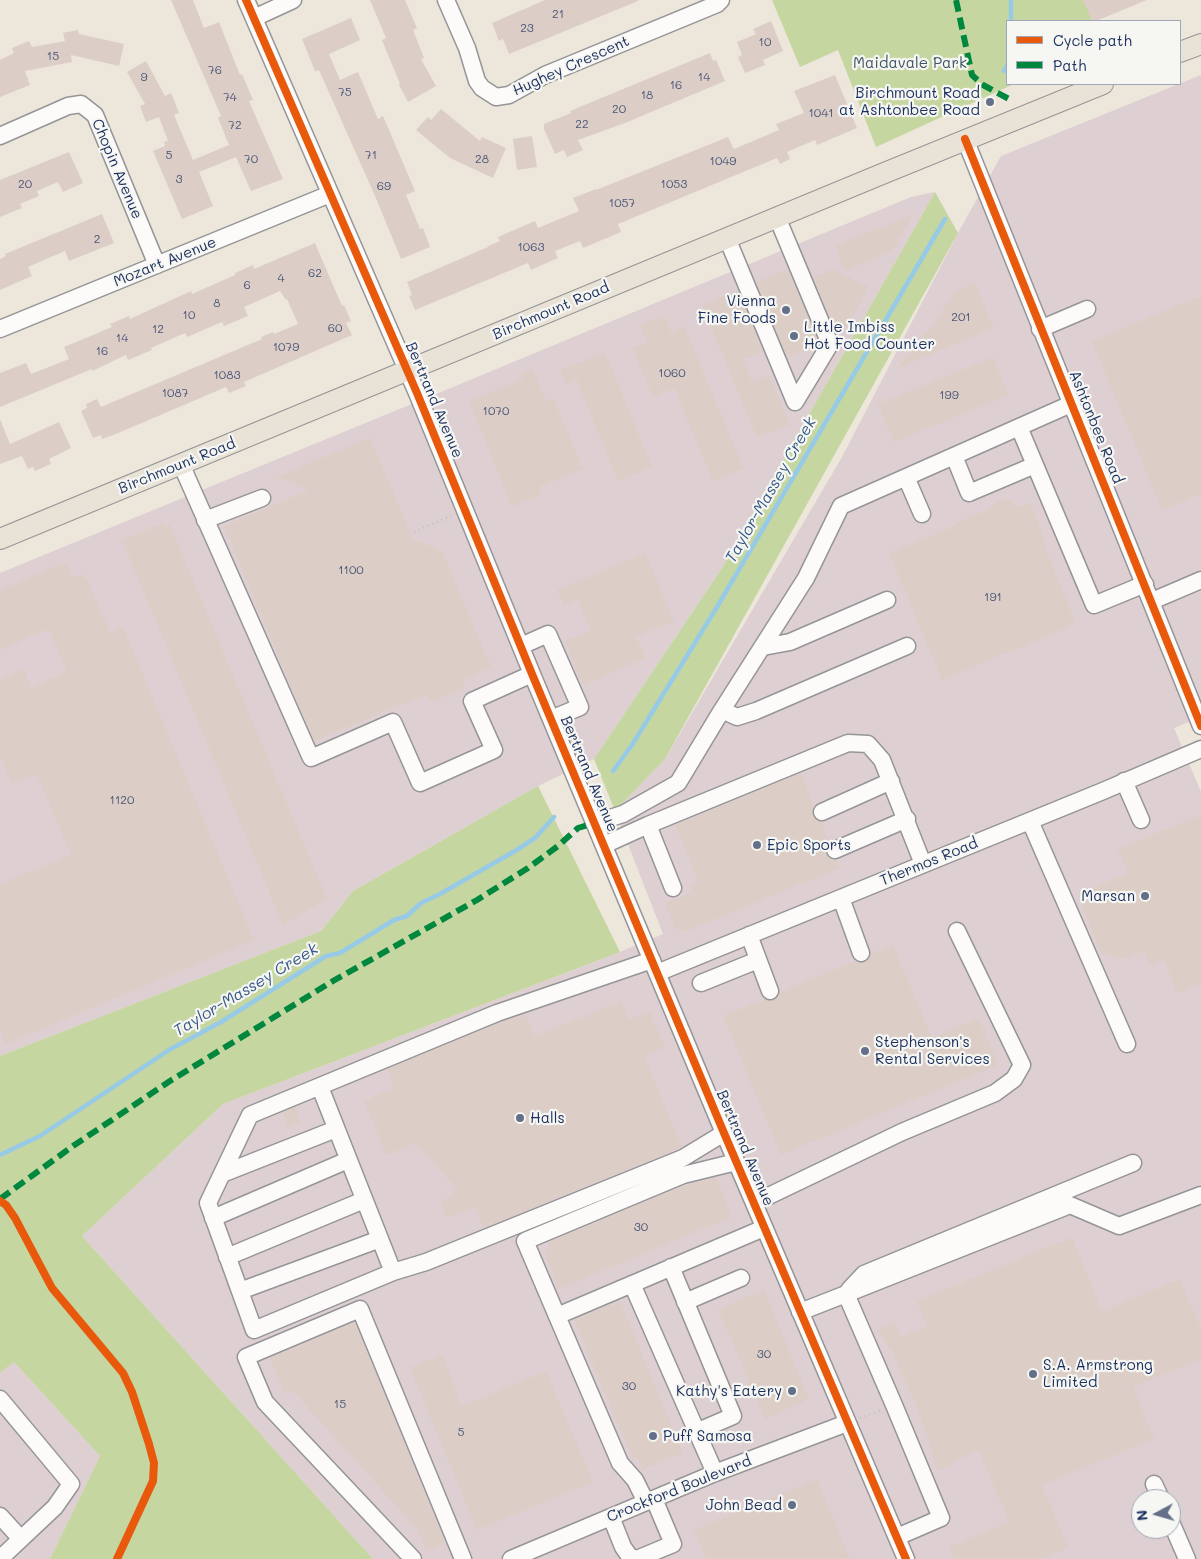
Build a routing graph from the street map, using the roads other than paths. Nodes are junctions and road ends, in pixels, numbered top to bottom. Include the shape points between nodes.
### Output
1 (246, 0) edge
2 (293, 0) edge
3 (446, 0) edge
4 (721, 0) edge
5 (254, 18) junction
6 (1201, 44) edge
7 (1181, 52) edge
8 (1100, 85) edge
9 (0, 136) edge
10 (965, 139) junction
11 (330, 194) junction
12 (778, 217) junction
13 (727, 238) junction
14 (157, 265) junction
15 (1087, 309) dead end
16 (0, 329) edge
17 (1040, 329) junction
18 (408, 371) junction
19 (1071, 404) junction
20 (1019, 427) junction
21 (954, 456) junction
22 (181, 464) junction
23 (1035, 465) junction
24 (906, 477) junction
25 (262, 498) dead end
26 (922, 514) dead end
27 (206, 520) junction
28 (0, 539) edge
29 (1201, 580) edge
30 (1145, 584) junction
31 (886, 600) dead end
32 (1152, 601) junction
33 (521, 646) junction
34 (763, 646) junction
35 (907, 646) dead end
36 (532, 674) junction
37 (722, 710) junction
38 (551, 719) junction
39 (1201, 726) edge
40 (1201, 749) edge
41 (891, 781) junction
42 (1124, 781) junction
43 (822, 812) dead end
44 (907, 819) junction
45 (1141, 820) dead end
46 (1030, 821) junction
47 (594, 823) junction
48 (648, 825) junction
49 (604, 845) junction
50 (835, 850) dead end
51 (923, 864) junction
52 (673, 888) dead end
53 (841, 898) junction
54 (957, 930) dead end
55 (749, 935) junction
56 (861, 953) dead end
57 (758, 960) junction
58 (654, 967) junction
59 (701, 983) dead end
60 (770, 991) dead end
61 (1127, 1044) dead end
62 (320, 1087) junction
63 (336, 1128) junction
64 (724, 1133) junction
65 (348, 1160) junction
66 (736, 1162) junction
67 (1133, 1164) dead end
68 (222, 1174) junction
69 (1201, 1195) edge
70 (364, 1200) junction
71 (754, 1203) junction
72 (213, 1218) junction
73 (764, 1228) junction
74 (380, 1239) junction
75 (227, 1257) junction
76 (671, 1267) junction
77 (393, 1272) junction
78 (740, 1278) dead end
79 (632, 1284) junction
80 (240, 1291) junction
81 (846, 1294) junction
82 (685, 1302) junction
83 (800, 1312) junction
84 (557, 1316) junction
85 (0, 1399) edge
86 (847, 1423) junction
87 (696, 1432) junction
88 (715, 1473) junction
89 (1154, 1484) dead end
90 (1156, 1489) edge
91 (650, 1500) junction
92 (0, 1516) edge
93 (611, 1517) junction
94 (896, 1537) junction
95 (22, 1539) junction
96 (1178, 1539) edge
97 (2, 1559) edge
98 (413, 1559) edge
99 (463, 1559) edge
100 (511, 1559) edge
101 (906, 1559) edge
102 (1187, 1559) edge

1 - 5 street, Bertrand Avenue
2 - 5 street
3 - 4 street, Hughey Crescent via 477,81 496,97 510,95 545,75
5 - 11 street, Bertrand Avenue
6 - 7 main road
8 - 10 main road, Birchmount Road
9 - 14 street, Chopin Avenue via 68,106 81,104 95,115
10 - 12 main road, Birchmount Road
10 - 17 street, Ashtonbee Road
11 - 14 street, Mozart Avenue
11 - 18 street, Bertrand Avenue
12 - 13 main road, Birchmount Road
12 - 13 street via 830,344 795,402
13 - 18 main road, Birchmount Road
14 - 16 street, Mozart Avenue
15 - 17 street
17 - 19 street, Ashtonbee Road
18 - 22 main road, Birchmount Road
18 - 33 street, Bertrand Avenue
19 - 20 street
19 - 30 street, Ashtonbee Road
20 - 21 street
20 - 23 street
21 - 23 street via 969,494
21 - 24 street
22 - 27 street
22 - 28 main road, Birchmount Road
23 - 30 street via 1094,605
24 - 26 street
24 - 34 street via 841,506 806,578
25 - 27 street
27 - 36 street via 311,758 393,722 420,783 494,750 472,701
29 - 32 street
30 - 32 street, Ashtonbee Road
31 - 34 street via 790,642
32 - 39 street, Ashtonbee Road
33 - 36 street, Bertrand Avenue
33 - 38 street via 548,634 580,707
34 - 37 street
35 - 37 street via 756,711 737,717
36 - 38 street, Bertrand Avenue
37 - 47 street via 678,783 623,814
38 - 47 street, Bertrand Avenue
40 - 42 street, Thermos Road
41 - 43 street
41 - 44 street
41 - 48 street via 882,760 868,744 848,743
42 - 45 street
42 - 46 street, Thermos Road
44 - 50 street
44 - 51 street
46 - 51 street, Thermos Road
46 - 61 street
47 - 49 street, Bertrand Avenue
48 - 49 street
48 - 52 street
49 - 58 street, Bertrand Avenue
51 - 53 street, Thermos Road
53 - 55 street, Thermos Road
53 - 56 street
54 - 71 street via 1022,1065 1014,1079 995,1093 902,1132
55 - 57 street
55 - 58 street, Thermos Road
57 - 59 street
57 - 60 street
58 - 62 street, Thermos Road via 497,1013
58 - 64 street, Bertrand Avenue
62 - 63 street
62 - 68 street, Thermos Road via 250,1115
63 - 65 street
63 - 68 street
64 - 66 street, Bertrand Avenue
64 - 77 street via 684,1158 426,1262
65 - 70 street
65 - 72 street
66 - 71 street, Bertrand Avenue
66 - 84 street via 683,1175 525,1241
67 - 81 street via 864,1274
68 - 72 street, Thermos Road via 208,1203
69 - 81 street via 1120,1226 1070,1205
70 - 74 street
70 - 75 street
71 - 73 street, Bertrand Avenue
72 - 75 street, Thermos Road
73 - 76 street
73 - 83 street, Bertrand Avenue
74 - 77 street
74 - 80 street
75 - 80 street, Thermos Road
76 - 79 street
76 - 82 street
77 - 80 street, Thermos Road via 254,1330
78 - 82 street
79 - 84 street
79 - 87 street
81 - 83 street
81 - 94 street via 942,1518
82 - 87 street via 733,1416
83 - 86 street, Bertrand Avenue
84 - 91 street via 620,1463
85 - 95 street via 71,1484 56,1507
86 - 88 street, Crockford Boulevard
86 - 94 street, Bertrand Avenue
87 - 88 street
88 - 91 street, Crockford Boulevard
89 - 90 street
91 - 93 street, Crockford Boulevard
91 - 93 street via 673,1544 637,1559 630,1557
92 - 95 street
93 - 100 street, Crockford Boulevard
94 - 101 street, Bertrand Avenue
95 - 97 street
96 - 102 street
98 - 99 street via 265,1402 246,1357 360,1309

